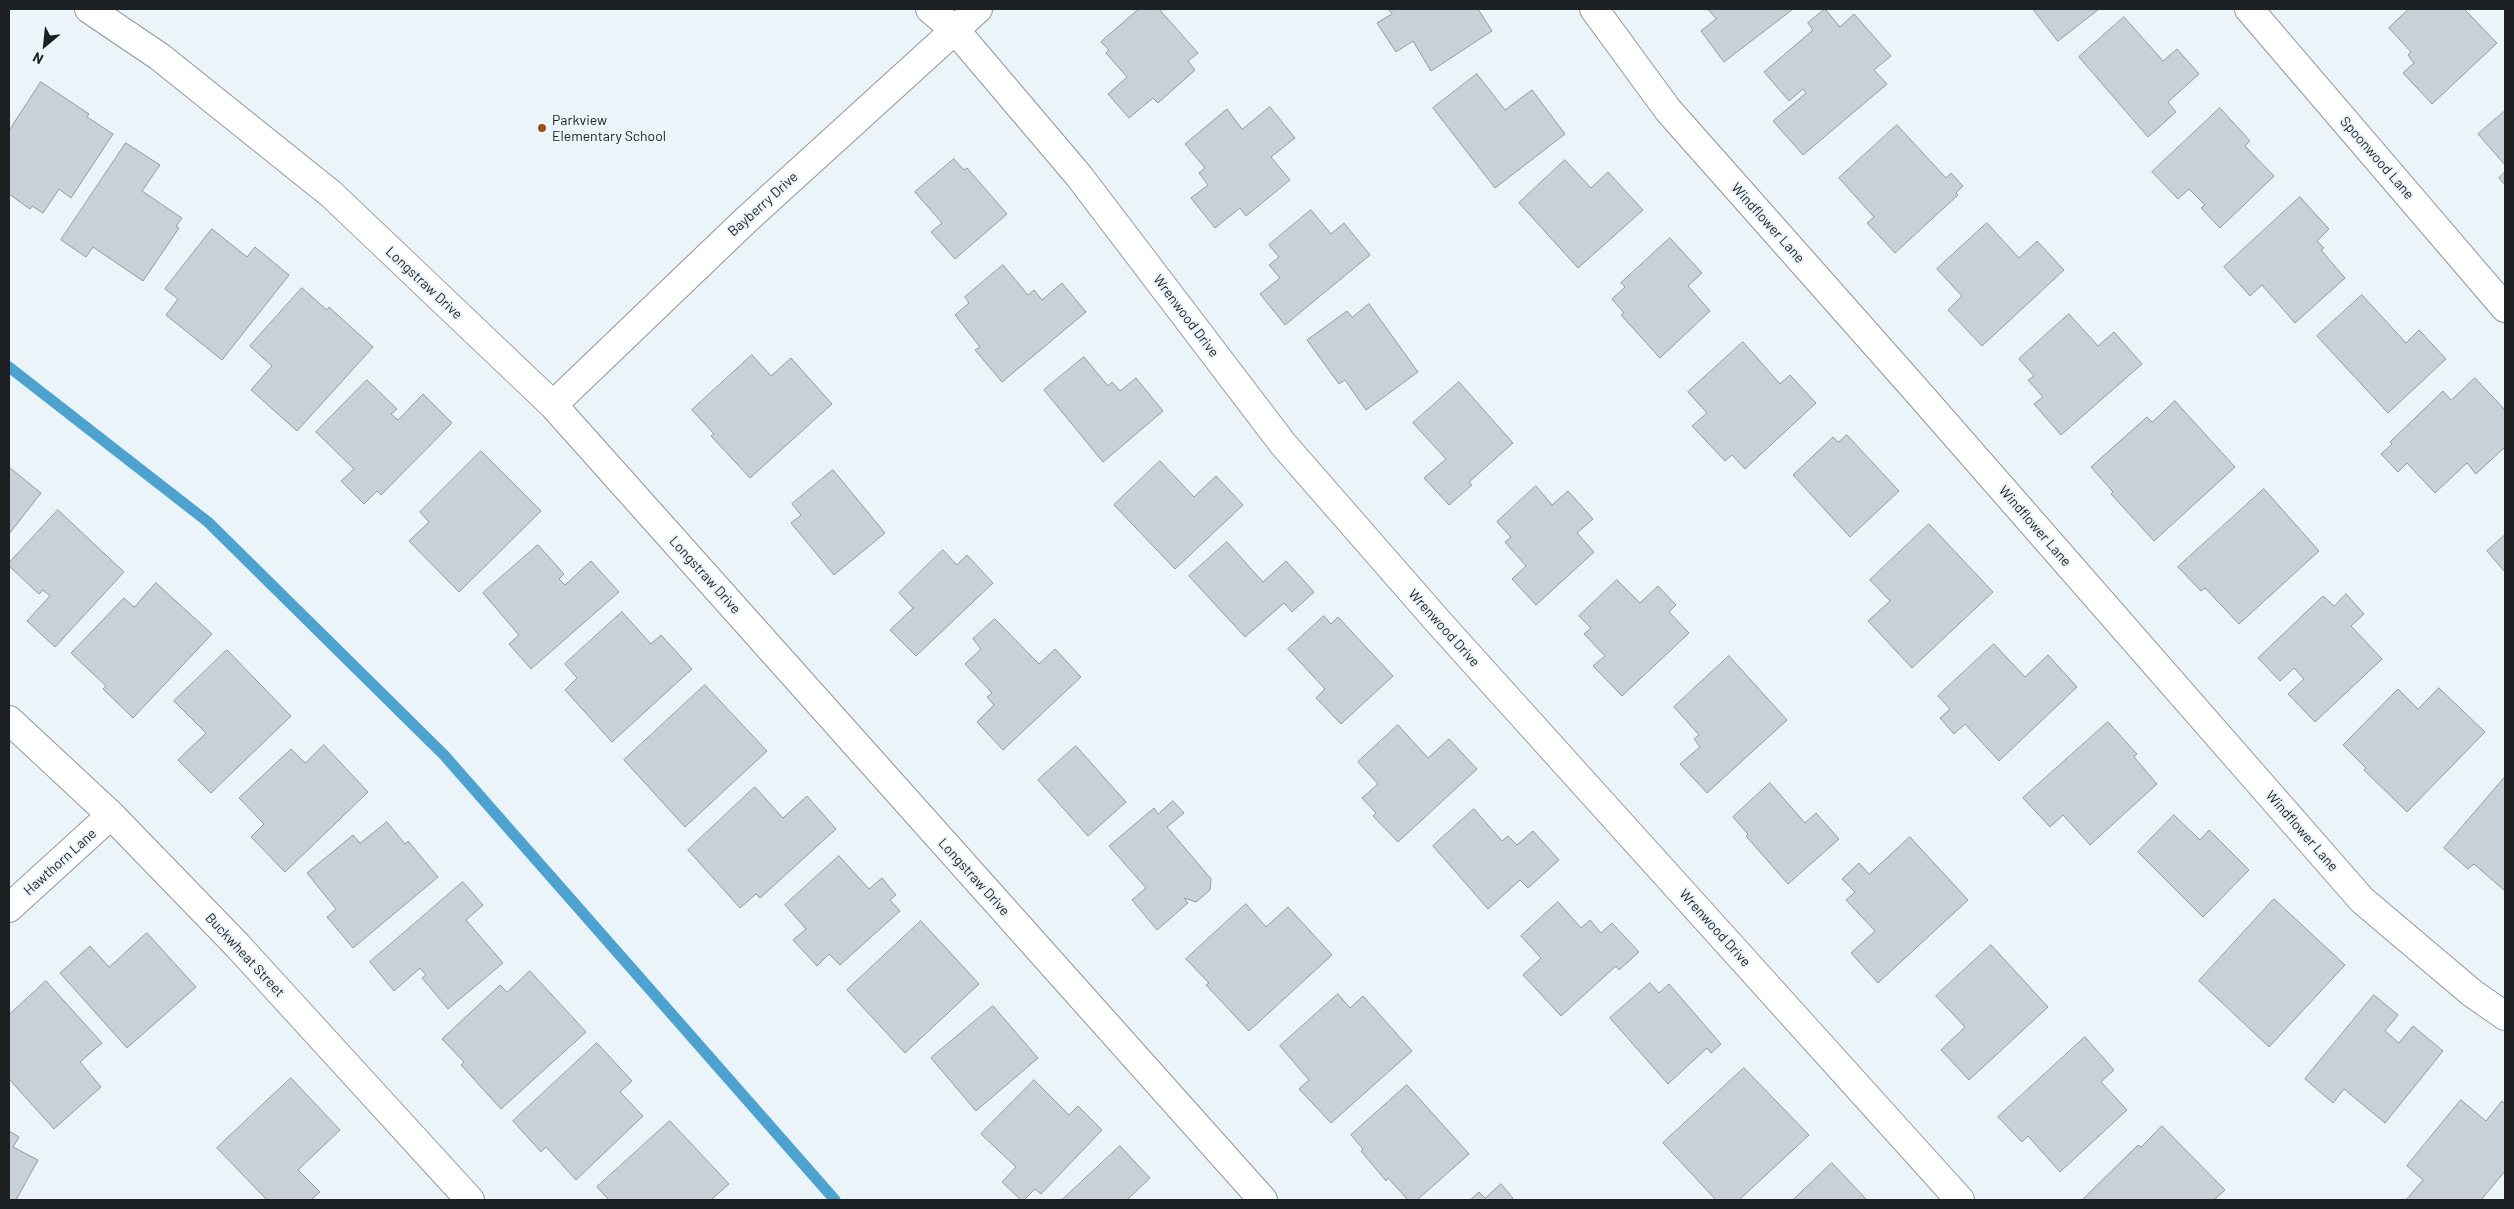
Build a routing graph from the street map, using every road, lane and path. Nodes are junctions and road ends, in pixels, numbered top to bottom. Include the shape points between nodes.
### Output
1 (89, 9) edge
2 (930, 9) edge
3 (978, 9) edge
4 (1594, 9) edge
5 (2250, 9) edge
6 (125, 18) edge
7 (956, 31) junction
8 (2505, 308) edge
9 (553, 405) junction
10 (9, 720) edge
11 (111, 815) junction
12 (9, 908) edge
13 (2505, 1016) edge
14 (470, 1200) edge
15 (1263, 1200) edge
16 (1960, 1200) edge

1 - 6 street, Longstraw Drive
2 - 7 street, Wrenwood Drive
3 - 7 street, Bayberry Drive
4 - 13 street, Windflower Lane via 1668,110 2362,900 2472,993
5 - 8 street, Spoonwood Lane
6 - 9 street, Longstraw Drive via 160,57 331,194
7 - 9 street, Bayberry Drive via 746,220
7 - 16 street, Wrenwood Drive via 1079,176 1283,444 1442,626
9 - 15 street, Longstraw Drive
10 - 11 street, Buckwheat Street
11 - 12 street, Hawthorn Lane
11 - 14 street, Buckwheat Street via 237,945

